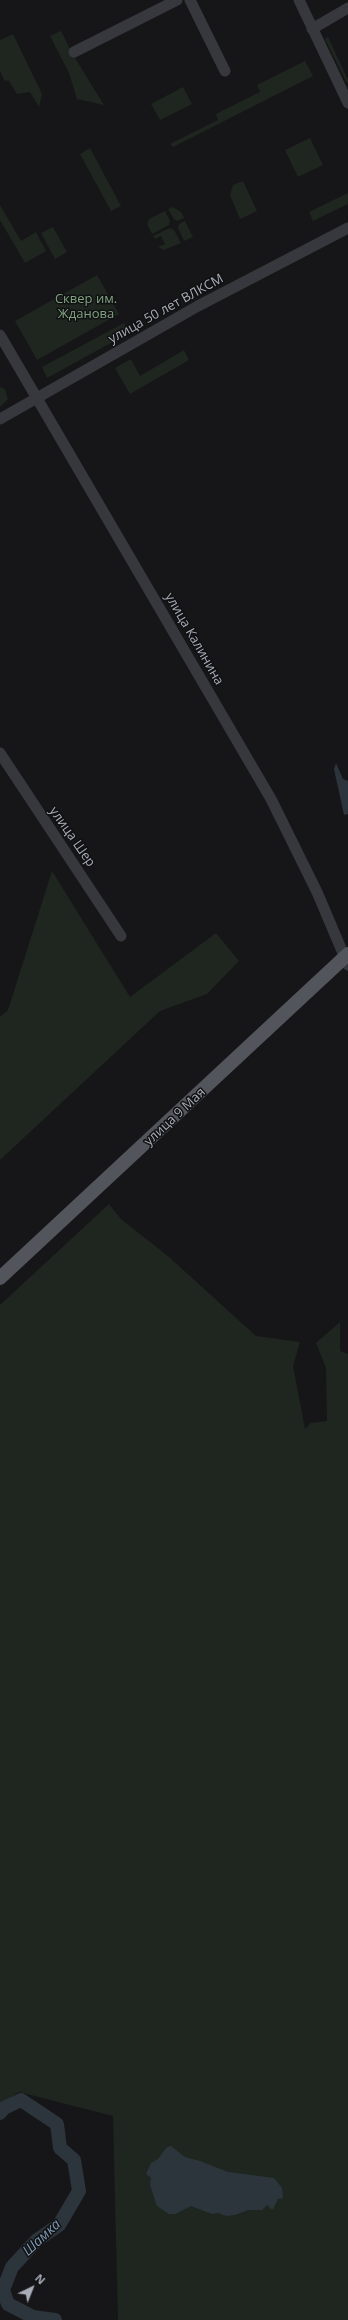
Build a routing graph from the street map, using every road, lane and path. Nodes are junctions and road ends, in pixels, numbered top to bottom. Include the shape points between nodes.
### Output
1 (177, 0) edge
2 (190, 0) edge
3 (299, 0) edge
4 (348, 8) edge
5 (312, 29) junction
6 (74, 52) dead end
7 (225, 71) dead end
8 (348, 103) edge
9 (348, 228) edge
10 (0, 334) edge
11 (37, 398) junction
12 (0, 419) edge
13 (0, 753) edge
14 (121, 936) dead end
15 (347, 959) edge
16 (0, 1278) edge

1 - 6 street
2 - 7 street
3 - 5 street
4 - 5 street
5 - 8 street
9 - 11 street, улица 50 лет ВЛКСМ via 198,306
10 - 11 street, улица Калинина
11 - 12 street, улица 50 лет ВЛКСМ
11 - 15 street, улица Калинина via 271,799
13 - 14 street, улица Шер
15 - 16 main road, улица 9 Мая

